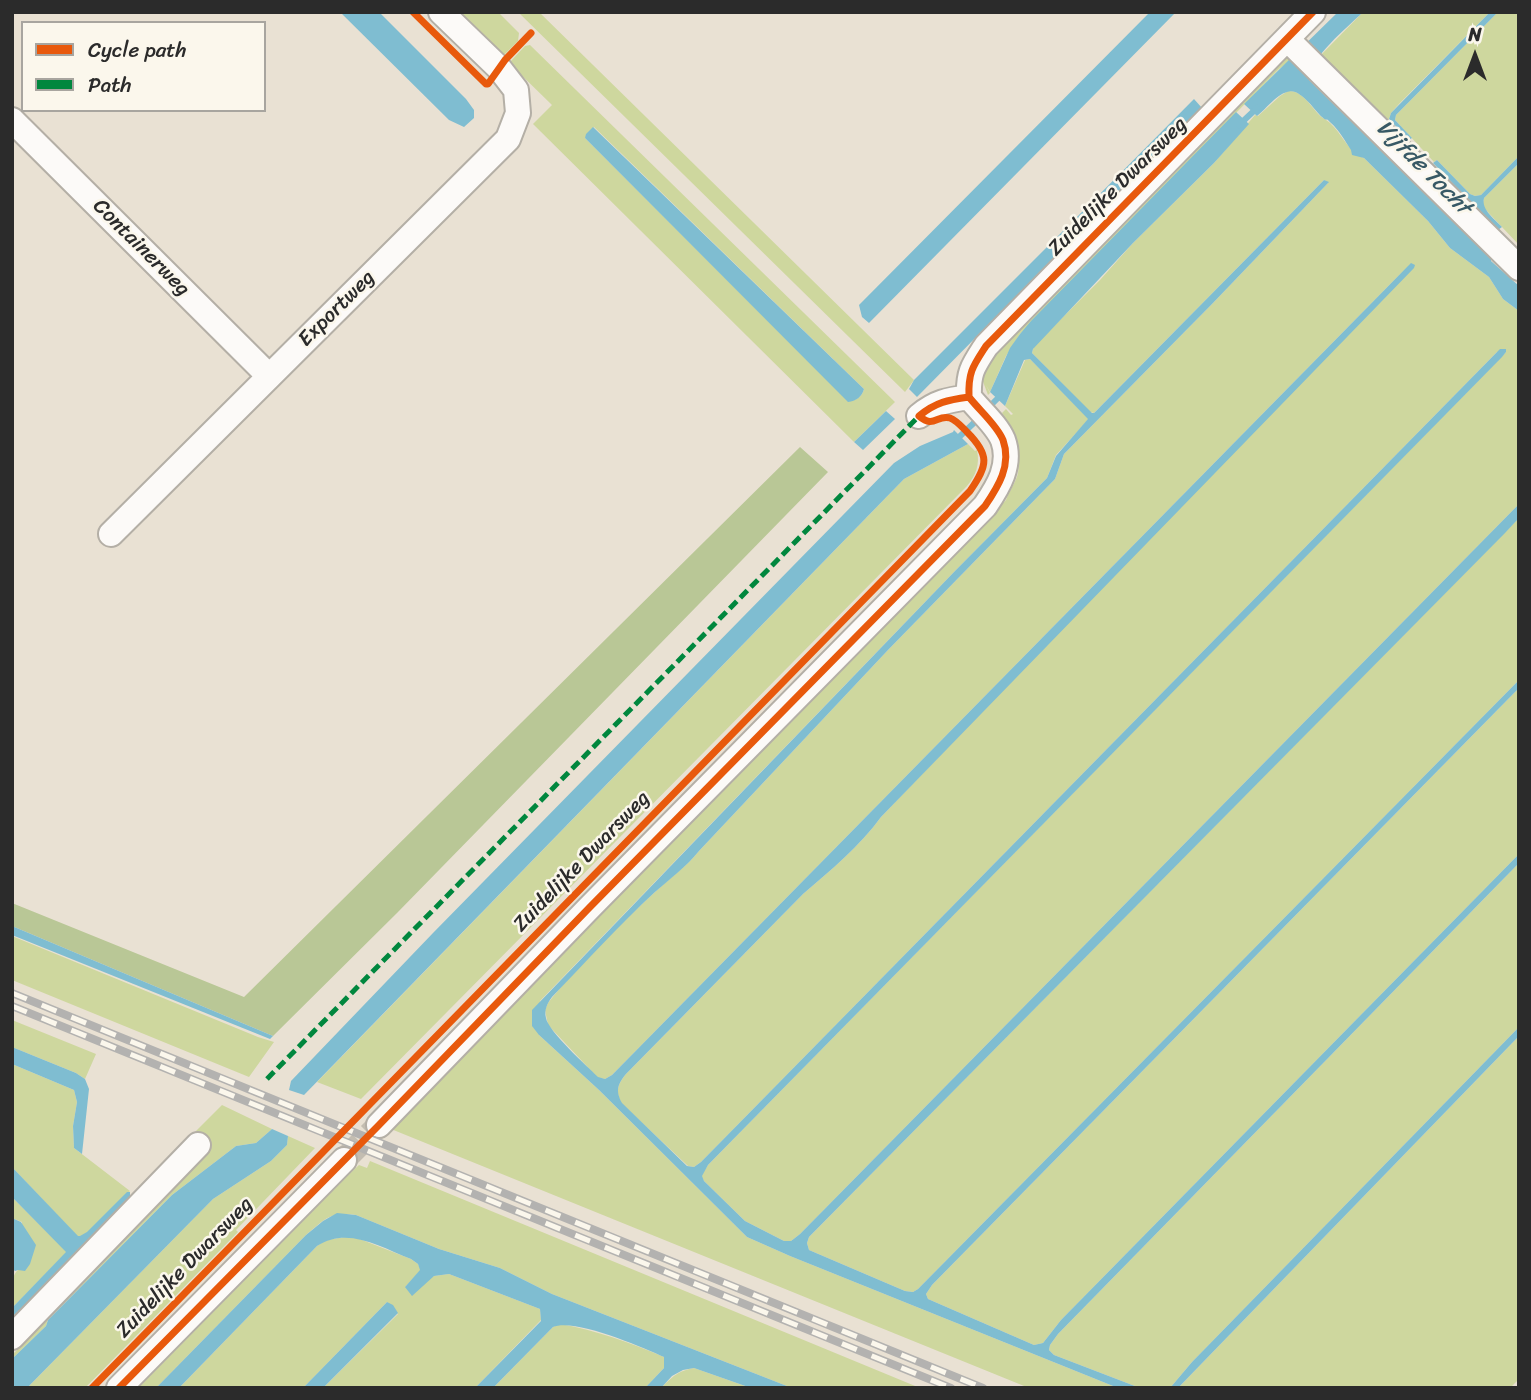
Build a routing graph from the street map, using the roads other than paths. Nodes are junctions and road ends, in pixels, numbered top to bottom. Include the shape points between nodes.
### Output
1 (441, 12) edge
2 (1313, 12) edge
3 (1299, 51) junction
4 (12, 120) edge
5 (1519, 268) edge
6 (269, 376) junction
7 (979, 409) junction
8 (919, 416) dead end
9 (111, 534) dead end
10 (379, 1125) tunnel mouth
11 (198, 1145) dead end
12 (344, 1160) tunnel mouth
13 (12, 1337) edge
14 (119, 1388) edge

1 - 6 street, Exportweg via 516,90 518,113 508,139
2 - 3 street, Zuidelijke Dwarsweg
3 - 5 street
3 - 7 street, Zuidelijke Dwarsweg via 986,346 972,366 969,382
4 - 6 street, Containerweg
6 - 9 street, Exportweg
7 - 8 street via 942,401
7 - 10 street, Zuidelijke Dwarsweg via 1003,440 1005,453 1000,484 985,506
11 - 13 street
12 - 14 street, Zuidelijke Dwarsweg

